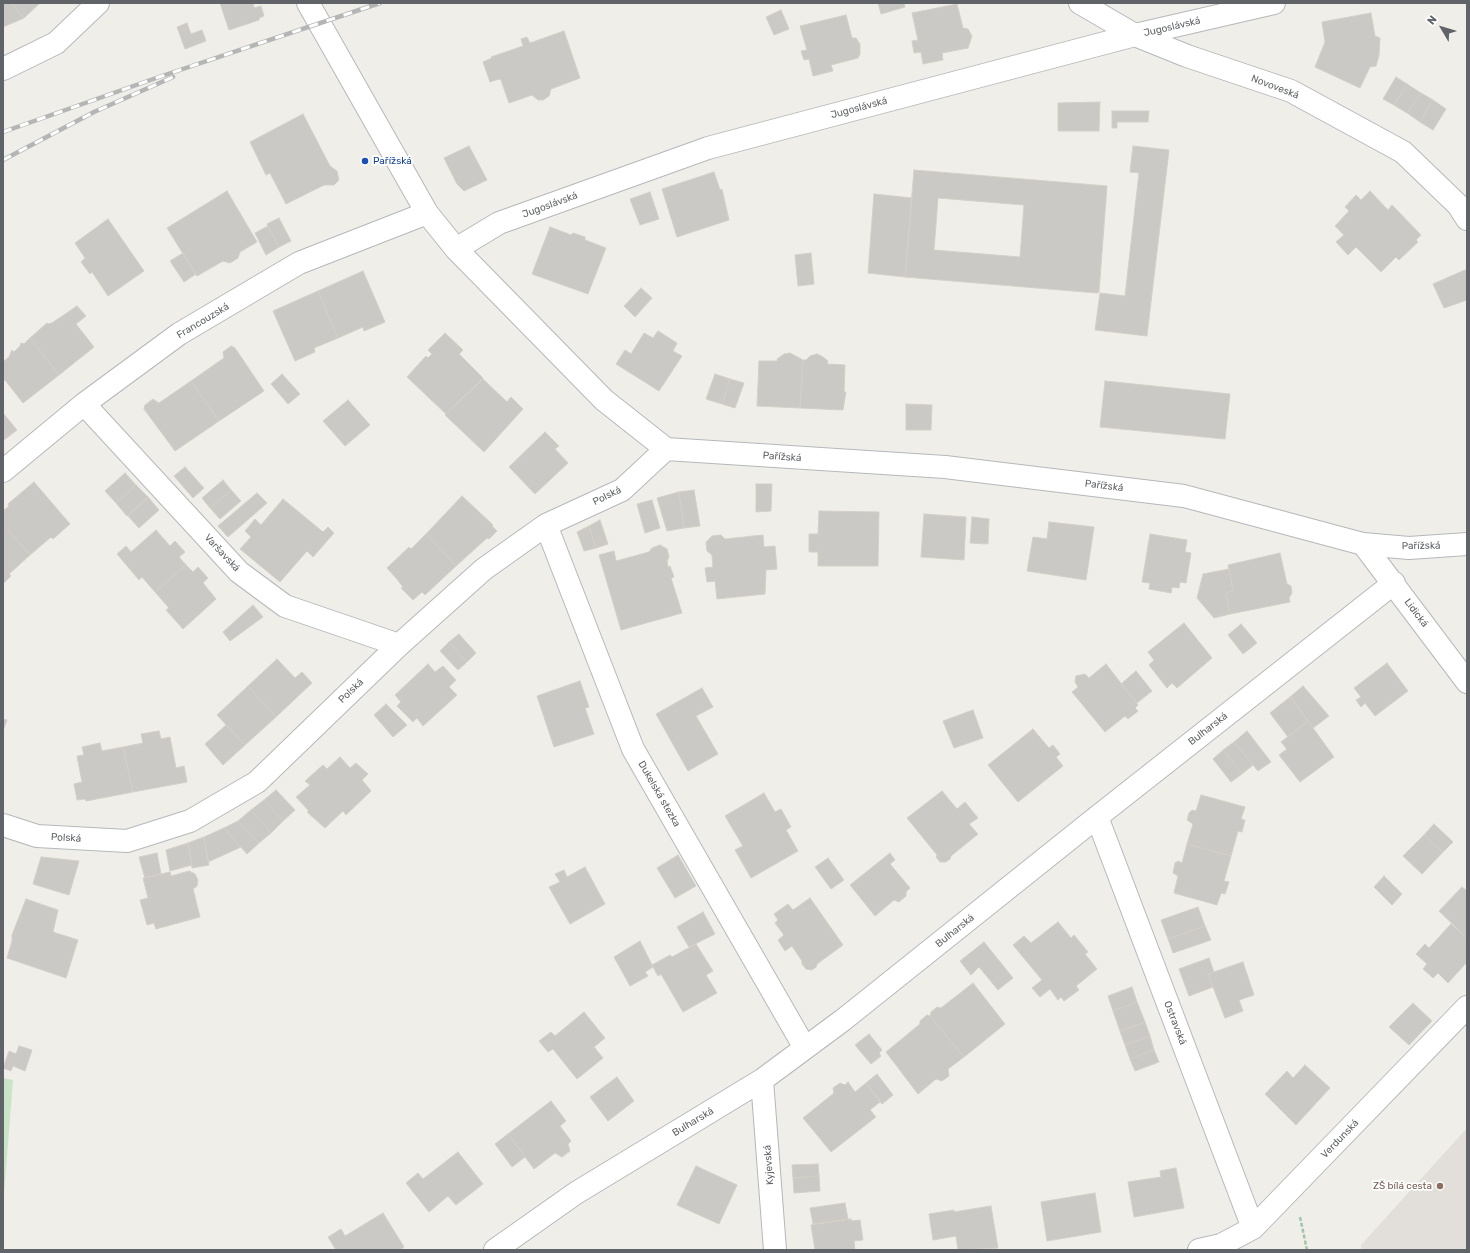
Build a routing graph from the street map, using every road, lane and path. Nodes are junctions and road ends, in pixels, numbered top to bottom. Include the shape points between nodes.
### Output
1 (98, 3) edge
2 (308, 3) edge
3 (1080, 3) edge
4 (1274, 3) edge
5 (1135, 35) junction
6 (3, 69) edge
7 (427, 213) junction
8 (1467, 219) edge
9 (456, 249) junction
10 (84, 404) junction
11 (666, 449) junction
12 (3, 471) edge
13 (546, 525) junction
14 (1363, 544) junction
15 (1467, 544) edge
16 (1394, 583) junction
17 (399, 645) junction
18 (1467, 682) edge
19 (1097, 817) junction
20 (3, 825) edge
21 (1467, 1007) edge
22 (805, 1048) junction
23 (762, 1080) junction
24 (1253, 1228) junction
25 (495, 1250) edge
26 (775, 1250) edge
27 (1199, 1250) edge

1 - 6 street via 56,43
2 - 7 street
3 - 5 street, Novoveská
4 - 5 street, Jugoslávská
5 - 8 street, Novoveská via 1187,56 1291,91 1403,152 1458,204
5 - 9 street, Jugoslávská via 708,148 499,223
7 - 9 street
7 - 10 street, Francouzská via 299,263 179,334
9 - 11 street via 604,400
10 - 12 street, Francouzská
10 - 17 street, Varšavská via 239,572 285,606
11 - 13 street, Polská via 622,490
11 - 14 street, Pařížská via 945,467 1184,496
13 - 17 street, Polská via 484,569
13 - 22 street, Dukelská stezka via 633,749
14 - 15 street, Pařížská via 1409,548
14 - 16 street, Lidická
16 - 18 street, Lidická
16 - 19 street, Bulharská
17 - 20 street, Polská via 257,782 190,822 127,841 37,836
19 - 22 street, Bulharská via 850,1015
19 - 24 street, Ostravská
21 - 24 street, Verdunská
22 - 23 street, Bulharská
23 - 25 street, Bulharská via 576,1193
23 - 26 street, Kyjevská
24 - 27 street, Verdunská via 1221,1245

